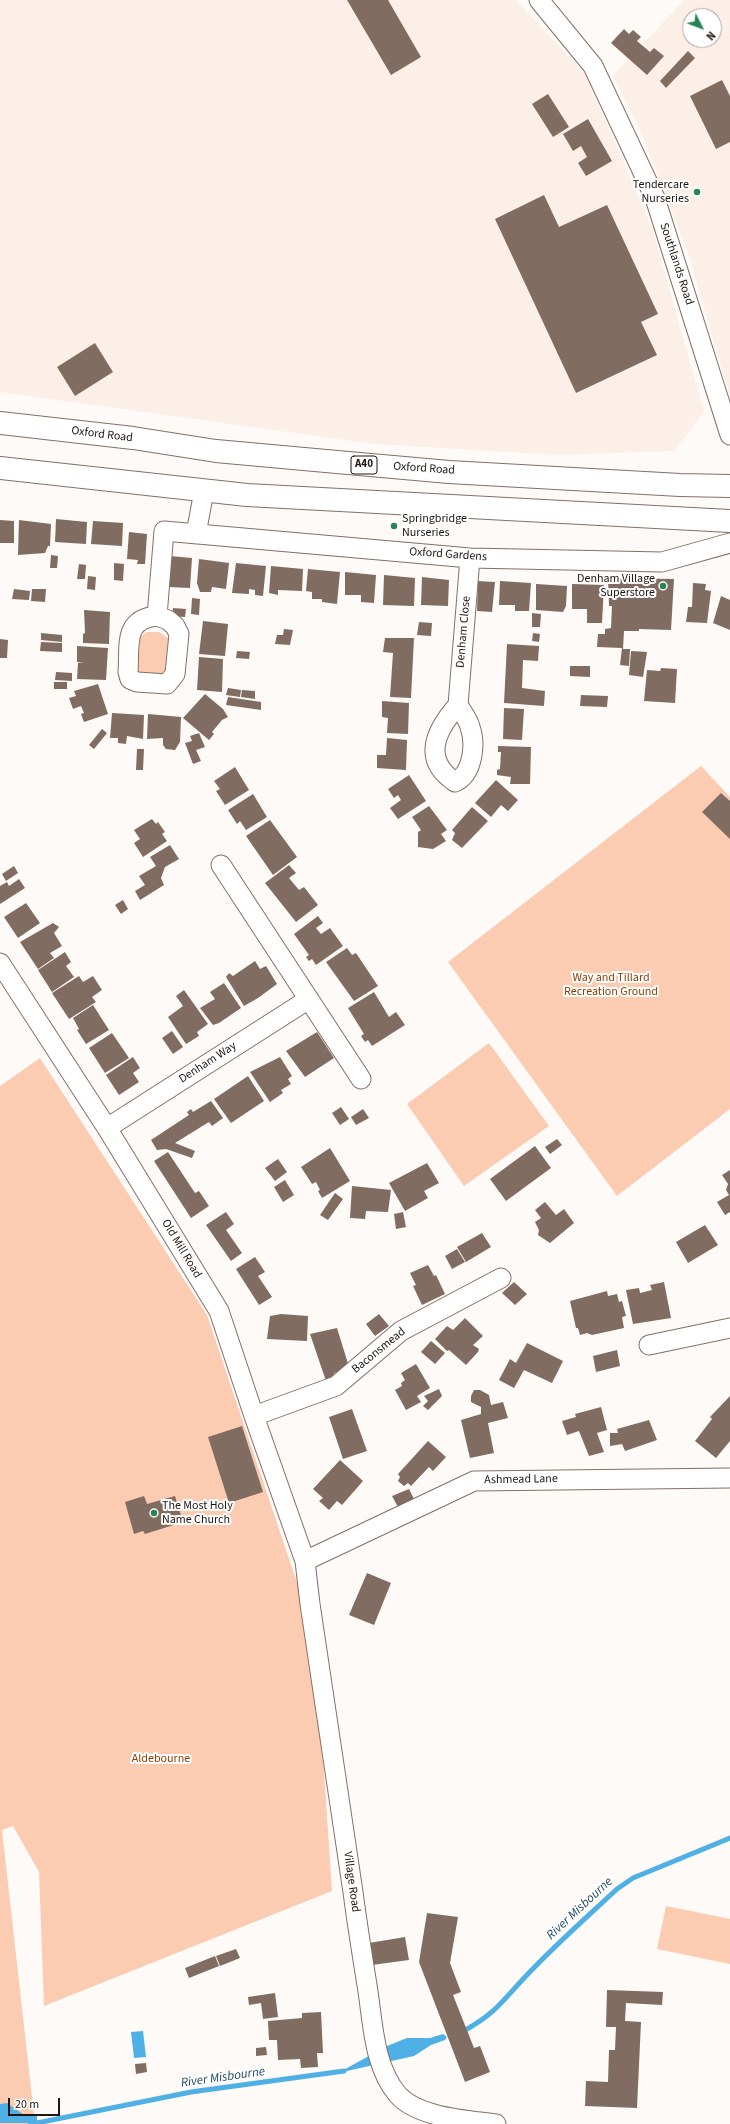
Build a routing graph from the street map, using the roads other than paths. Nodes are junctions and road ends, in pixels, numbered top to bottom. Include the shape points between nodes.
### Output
1 (539, 0) edge
2 (0, 423) edge
3 (730, 435) edge
4 (0, 468) edge
5 (730, 486) edge
6 (204, 490) junction
7 (730, 521) edge
8 (196, 534) junction
9 (730, 542) edge
10 (470, 558) junction
11 (157, 616) dead end
12 (458, 705) dead end
13 (221, 865) dead end
14 (0, 963) edge
15 (310, 999) junction
16 (361, 1079) dead end
17 (107, 1128) junction
18 (500, 1278) dead end
19 (730, 1328) edge
20 (649, 1345) dead end
21 (254, 1416) junction
22 (730, 1478) edge
23 (306, 1561) junction
24 (496, 2124) edge

1 - 3 street, Southlands Road via 593,66 655,198
2 - 5 highway, Oxford Road / A40 via 133,438 216,451 449,472
4 - 6 highway
6 - 7 highway via 253,495
6 - 8 street
8 - 10 street, Oxford Gardens
8 - 11 street, Oxford Gardens via 164,531
9 - 10 street, Oxford Gardens via 662,562
10 - 12 street, Denham Close
13 - 15 street
14 - 17 street, Old Mill Road
15 - 16 street
15 - 17 street, Denham Way
17 - 21 street, Old Mill Road via 219,1311
18 - 21 street, Baconsmead via 401,1331 336,1386
19 - 20 street
21 - 23 street, Old Mill Road
22 - 23 street, Ashmead Lane via 474,1481
23 - 24 street, Village Road via 310,1604 376,2046 384,2070 399,2096 417,2108 442,2116

